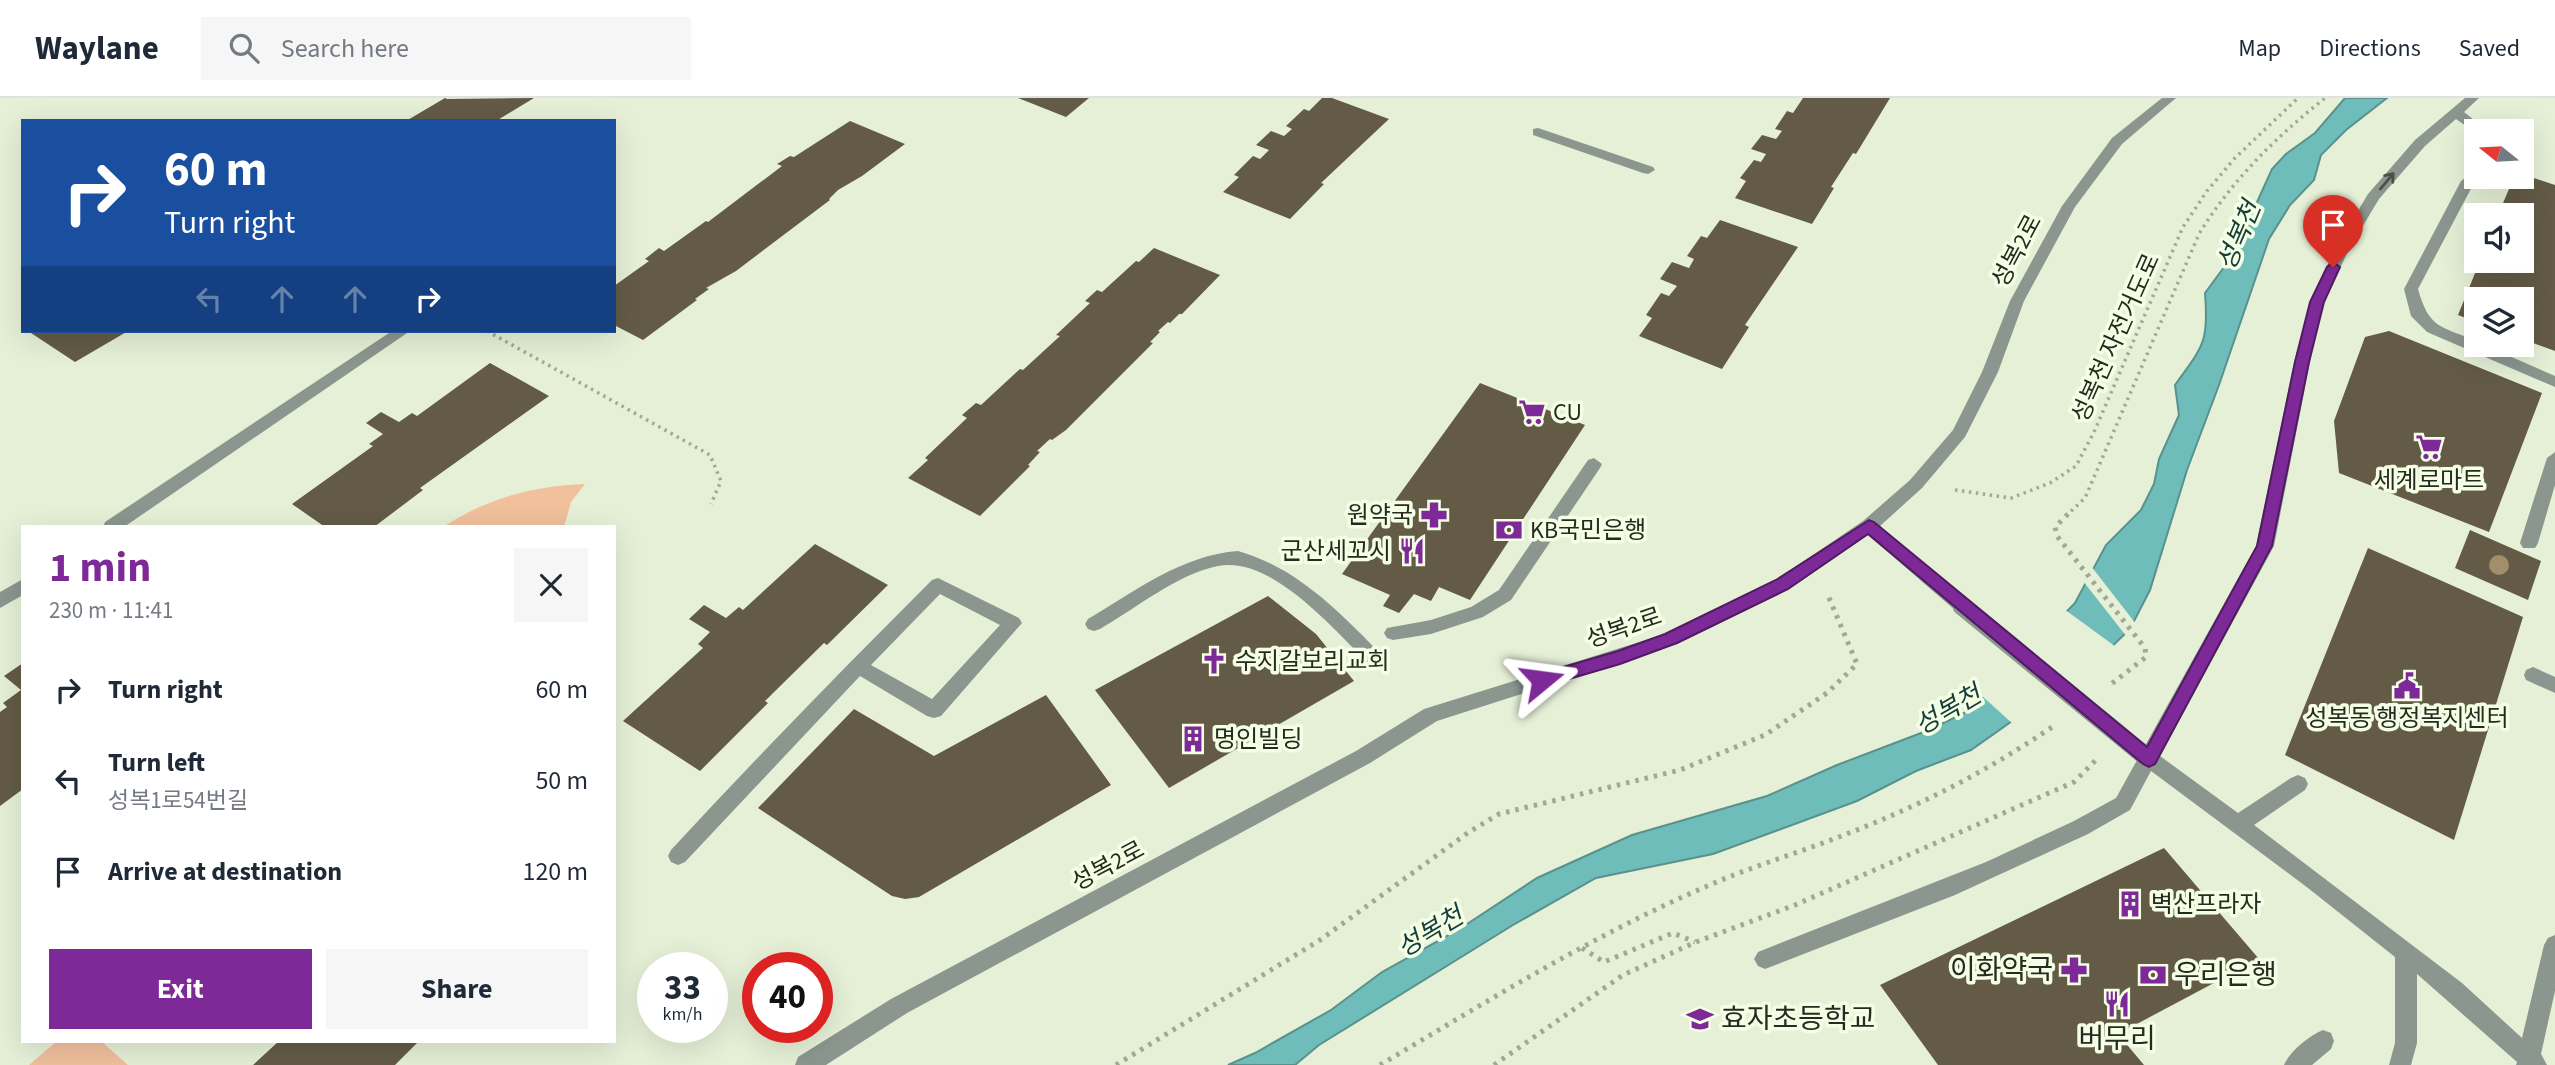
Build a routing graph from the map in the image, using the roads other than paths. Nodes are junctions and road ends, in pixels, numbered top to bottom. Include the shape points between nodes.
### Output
1 (2170, 98) edge
2 (2473, 98) edge
3 (2456, 113) junction
4 (2465, 119) edge
5 (1538, 132) dead end
6 (1648, 170) dead end
7 (2464, 189) edge
8 (399, 333) edge
9 (2555, 382) edge
10 (2555, 458) edge
11 (1594, 464) dead end
12 (114, 525) edge
13 (1869, 526) junction
14 (2529, 543) dead end
15 (21, 587) edge
16 (0, 601) edge
17 (1094, 624) dead end
18 (1393, 633) dead end
19 (1376, 660) dead end
20 (858, 666) junction
21 (2533, 675) dead end
22 (2555, 685) edge
23 (2149, 759) junction
24 (2298, 784) dead end
25 (2239, 824) junction
26 (678, 856) dead end
27 (2555, 945) edge
28 (2406, 953) junction
29 (1765, 959) dead end
30 (2323, 1041) dead end
31 (2531, 1063) edge
32 (806, 1065) edge
33 (2295, 1065) edge
34 (2400, 1065) edge

1 - 13 street, 성복2로 via 2117,141 2069,206 2017,301 1990,372 1959,433 1916,484
2 - 3 street
3 - 4 street
23 -> 3 street via 2265,546 2317,302 2342,249 2373,197 2420,143
5 - 6 street
7 - 9 street via 2411,289 2417,316 2431,328
8 - 12 street
10 - 14 street
11 - 18 street via 1505,595 1477,612
13 - 23 street, bridge
13 - 32 street, 성복2로 via 1782,585 1671,639 1431,715 1363,757 899,1006
15 - 16 street
17 - 19 street via 1219,558 1244,558 1272,570 1311,598
20 - 20 street via 937,585 1013,623 934,709
20 - 26 street
21 - 22 street
23 - 25 street
23 - 29 street via 2123,804 2085,827
24 - 25 street
25 - 28 street
27 - 31 street
28 - 31 street via 2454,990
28 - 34 street via 2406,1044
30 - 33 street

